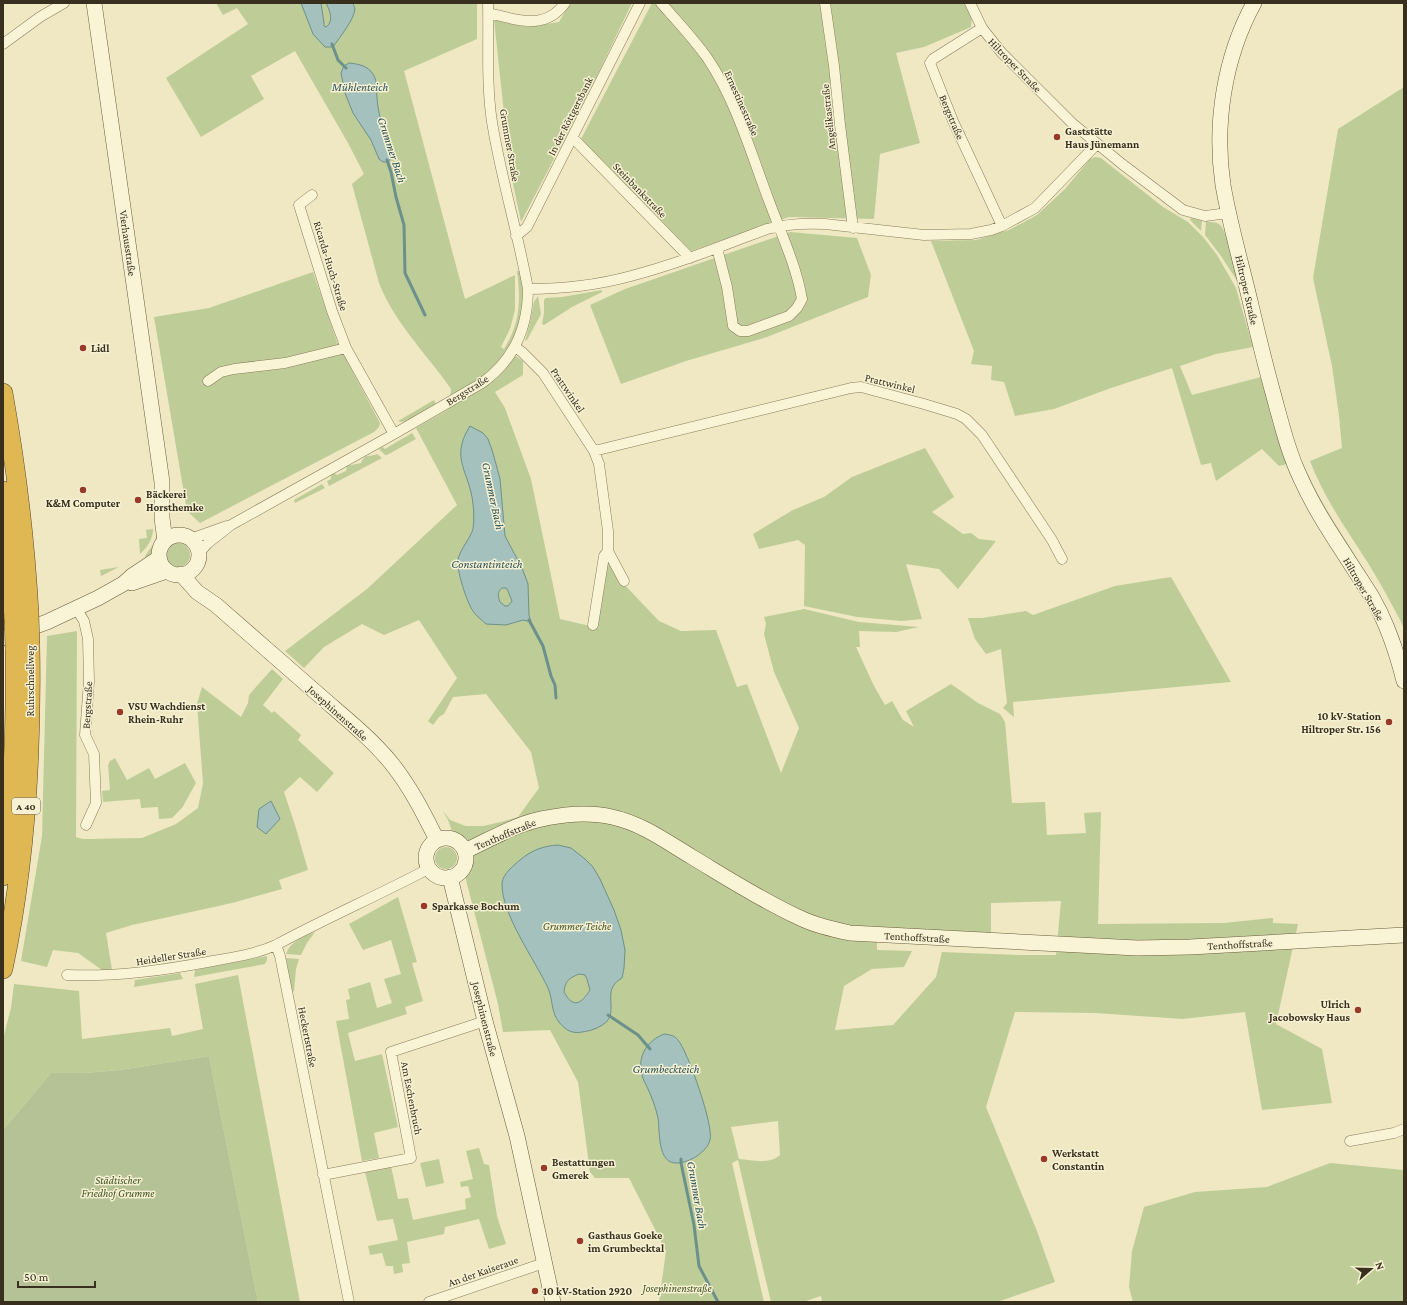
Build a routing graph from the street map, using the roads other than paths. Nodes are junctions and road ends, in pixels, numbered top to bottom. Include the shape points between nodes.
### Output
1 (64, 3) edge
2 (94, 3) edge
3 (488, 3) edge
4 (565, 3) edge
5 (640, 3) edge
6 (660, 3) edge
7 (825, 3) edge
8 (970, 3) edge
9 (1254, 3) edge
10 (489, 14) junction
11 (982, 28) junction
12 (3, 44) edge
13 (573, 138) junction
14 (1097, 144) junction
15 (312, 195) dead end
16 (1228, 213) junction
17 (779, 226) junction
18 (1002, 226) junction
19 (853, 228) junction
20 (516, 236) junction
21 (717, 248) junction
22 (690, 258) junction
23 (528, 289) junction
24 (515, 347) junction
25 (346, 348) junction
26 (208, 381) dead end
27 (3, 393) edge
28 (394, 434) junction
29 (594, 451) junction
30 (162, 482) junction
31 (3, 491) edge
32 (231, 525) junction
33 (184, 536) junction
34 (165, 541) junction
35 (608, 551) junction
36 (159, 558) junction
37 (1062, 559) dead end
38 (197, 560) junction
39 (174, 573) junction
40 (624, 581) dead end
41 (123, 584) junction
42 (216, 605) junction
43 (76, 608) junction
44 (22, 616) junction
45 (593, 625) dead end
46 (16, 643) edge
47 (1404, 681) edge
48 (86, 825) dead end
49 (437, 840) junction
50 (465, 851) junction
51 (430, 868) junction
52 (3, 876) edge
53 (450, 877) junction
54 (1404, 935) edge
55 (276, 945) junction
56 (3, 967) edge
57 (67, 975) dead end
58 (485, 1021) junction
59 (1404, 1129) edge
60 (1350, 1141) dead end
61 (323, 1175) junction
62 (544, 1264) junction
63 (349, 1302) edge
64 (429, 1302) edge
65 (553, 1302) edge

1 - 12 street
2 - 30 street, Vierhausstraße
3 - 10 street, Grummer Straße
4 - 10 street via 544,20 532,22
5 - 13 street, In der Röttgersbank
6 - 17 street, Ernestinestraße via 693,39 721,81
7 - 19 street, Angelikastraße
8 - 11 street, Hiltroper Straße
9 - 16 street via 1232,55 1223,95 1220,154
10 - 20 street, Grummer Straße via 492,122
11 - 14 street, Hiltroper Straße via 1007,58 1072,123
11 - 18 street, Bergstraße via 932,59 930,63 953,121
13 - 20 street, In der Röttgersbank via 527,227
13 - 22 street, Steinbankstraße
14 - 16 street, Hiltroper Straße via 1183,210 1204,216
14 - 18 street via 1034,208
15 - 25 street, Ricarda-Huch-Straße via 299,205
16 - 47 street, Hiltroper Straße via 1257,335 1293,459 1325,523 1373,599 1388,631
17 - 19 street via 810,223
17 - 21 street
17 - 21 street via 802,299 798,308 789,316 748,331 740,331 733,326
18 - 19 street via 971,234 950,235
20 - 23 street, Grummer Straße
21 - 22 street
22 - 23 street via 630,277 577,286
23 - 24 street, Bergstraße via 523,328
24 - 28 street, Bergstraße via 506,360 482,383
24 - 29 street, Prattwinkel via 543,373
25 - 26 street via 285,363 221,372
25 - 28 street, Ricarda-Huch-Straße
27 - 44 highway, Ruhrschnellweg / A 40 via 20,511
28 - 32 street, Bergstraße
29 - 35 street, Prattwinkel via 599,464 608,531
29 - 37 street, Prattwinkel via 861,387 931,406 966,419 982,435
30 - 33 street, Vierhausstraße via 174,523
30 - 34 street, Vierhausstraße
31 - 44 highway, Ruhrschnellweg / A 40
32 - 33 street, Bergstraße via 196,537
32 - 38 street, Bergstraße via 208,543
33 - 34 street, Bergstraße via 171,537
33 - 38 street via 195,544
34 - 36 street via 159,551
35 - 40 street, Prattwinkel
35 - 45 street, Prattwinkel via 604,556
36 - 39 street via 161,565
36 - 41 street, Bergstraße
38 - 39 street, Bergstraße via 189,572
38 - 42 street, Josephinenstraße via 200,580
39 - 41 street, Bergstraße
39 - 42 street, Josephinenstraße
41 - 43 street, Bergstraße
42 - 49 street, Josephinenstraße via 384,755 418,803
43 - 46 street, Bergstraße via 47,622
43 - 48 street, Bergstraße via 84,621 88,639 89,681 85,735 94,754 96,803
44 - 46 highway, Ruhrschnellweg / A 40, bridge
46 - 52 highway, Ruhrschnellweg / A 40 via 14,770
46 - 56 highway, Ruhrschnellweg / A 40 via 30,731 26,813 16,895
49 - 50 street via 453,839
49 - 51 street via 427,853
50 - 53 street via 464,867
50 - 54 street, Tenthoffstraße via 508,830 544,818 560,815 599,815 618,818 642,828 798,918 850,933 1138,948
51 - 53 street via 439,876
51 - 55 street
53 - 58 street, Josephinenstraße
55 - 57 street, Heideller Straße via 254,953 129,975
55 - 61 street, Heckertstraße
58 - 61 street, Am Eschenbruch via 391,1052 412,1158
58 - 62 street, Josephinenstraße via 517,1136
59 - 60 street
61 - 63 street, Heckertstraße
62 - 64 street, An der Kaiseraue
62 - 65 street, Josephinenstraße

